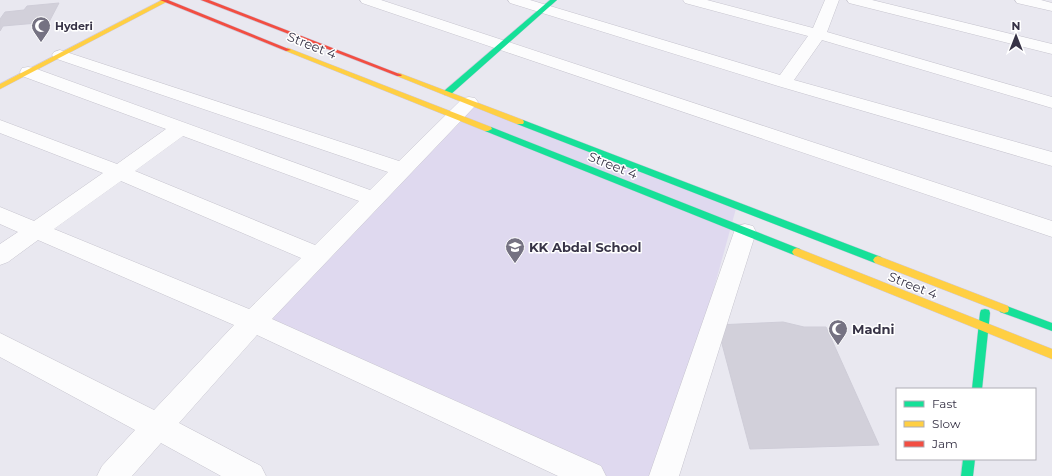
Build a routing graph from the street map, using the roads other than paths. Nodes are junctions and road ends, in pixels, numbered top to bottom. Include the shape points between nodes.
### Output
1 (165, 0) edge
2 (204, 0) edge
3 (367, 0) edge
4 (515, 0) edge
5 (690, 0) edge
6 (832, 0) edge
7 (854, 0) edge
8 (1022, 0) edge
9 (548, 4) edge
10 (1052, 7) edge
11 (818, 34) junction
12 (504, 45) junction
13 (1052, 49) edge
14 (60, 55) junction
15 (28, 72) junction
16 (784, 82) junction
17 (0, 88) edge
18 (447, 93) junction
19 (1052, 103) edge
20 (462, 109) junction
21 (0, 126) edge
22 (181, 128) junction
23 (1052, 159) edge
24 (403, 170) junction
25 (119, 172) junction
26 (374, 199) junction
27 (0, 215) edge
28 (1052, 229) edge
29 (35, 230) junction
30 (745, 232) junction
31 (0, 256) edge
32 (318, 256) junction
33 (987, 302) junction
34 (253, 322) junction
35 (984, 327) junction
36 (1052, 327) edge
37 (0, 344) edge
38 (1052, 354) edge
39 (977, 388) edge
40 (157, 427) junction
41 (969, 460) edge
42 (112, 476) edge
43 (251, 476) edge
44 (591, 476) edge
45 (664, 476) edge
46 (967, 476) edge

1 - 14 main road
1 - 20 main road, Street 4
2 - 18 main road, Street 4
3 - 12 street
4 - 9 street
5 - 11 street
6 - 11 street
7 - 13 street
8 - 10 street
9 - 12 main road
9 - 16 street
11 - 16 street
11 - 19 street
12 - 18 main road
12 - 28 street
14 - 15 main road
14 - 24 street
15 - 17 main road
15 - 22 street
16 - 23 street
18 - 20 main road, Street 4
20 - 24 street
20 - 30 main road, Street 4
20 - 33 main road, Street 4
21 - 25 street
22 - 25 street
22 - 26 street
24 - 26 street
25 - 29 street
25 - 32 street
26 - 32 street
27 - 29 street
29 - 31 street
29 - 34 street
30 - 35 main road, Street 4
30 - 45 street
32 - 34 street
33 - 35 main road
33 - 36 main road, Street 4
34 - 40 street
34 - 44 street
35 - 38 main road, Street 4
35 - 39 main road
37 - 40 street
40 - 42 street
40 - 43 street
41 - 46 main road

